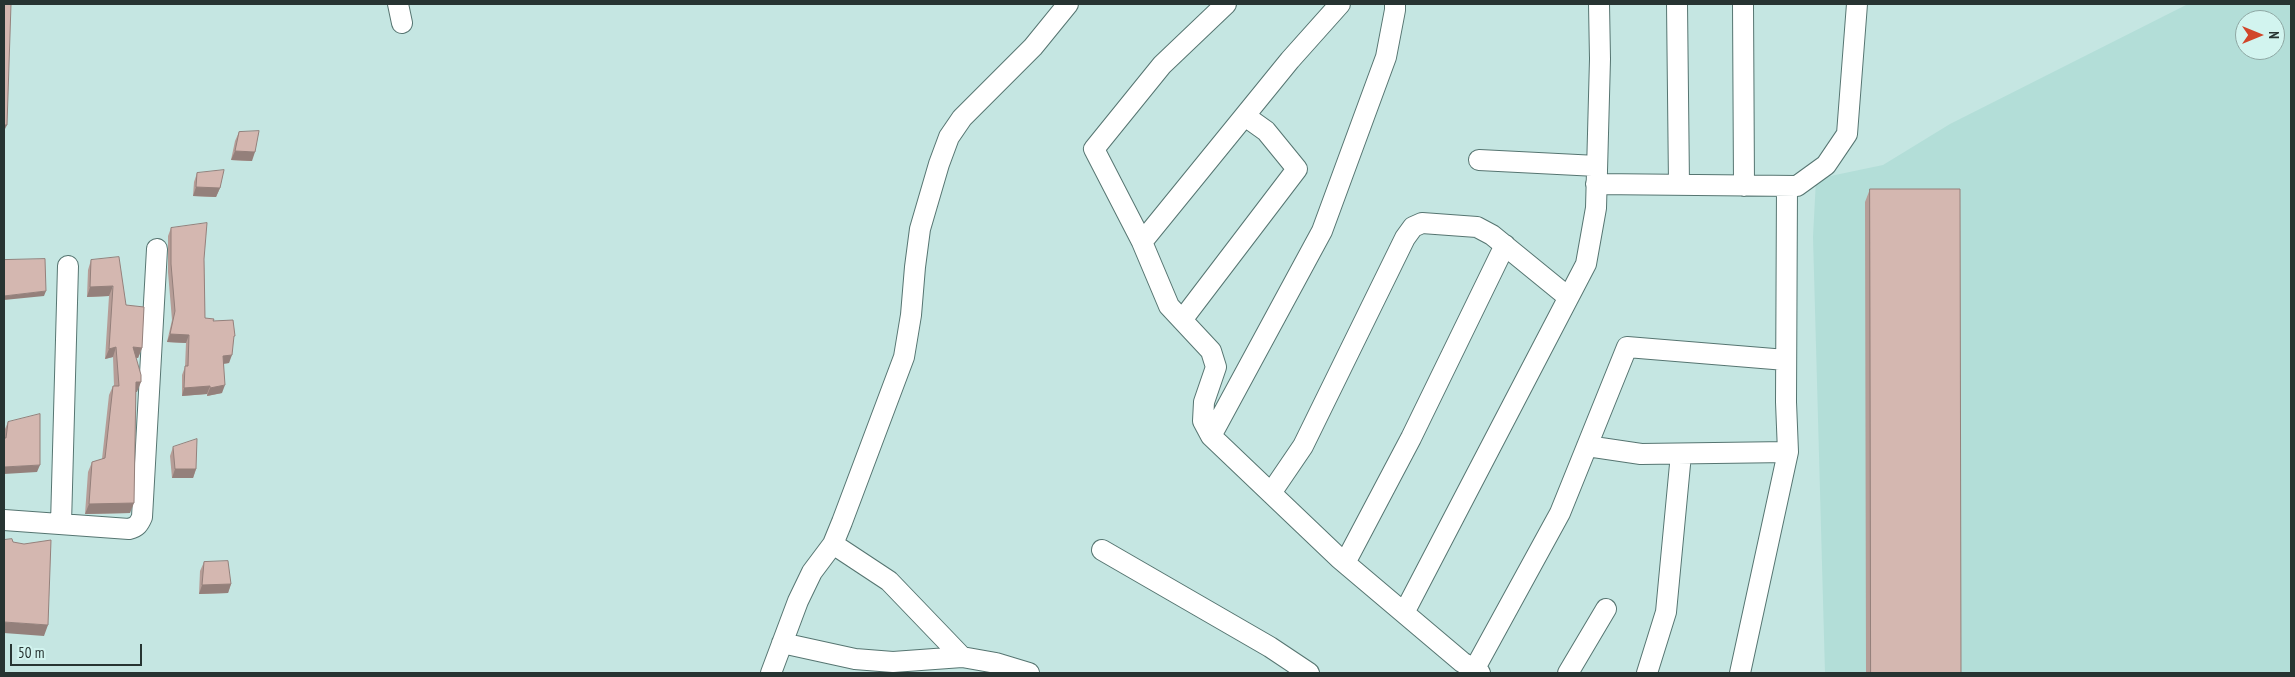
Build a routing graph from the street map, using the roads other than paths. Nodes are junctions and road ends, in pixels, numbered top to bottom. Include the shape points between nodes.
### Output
1 (1068, 4) edge
2 (1226, 4) edge
3 (1340, 4) edge
4 (1395, 4) edge
5 (1599, 4) edge
6 (1677, 4) edge
7 (1743, 4) edge
8 (1857, 4) edge
9 (1245, 116) junction
10 (1479, 160) dead end
11 (1597, 175) junction
12 (1679, 185) junction
13 (1744, 186) junction
14 (1787, 186) junction
15 (1142, 242) junction
16 (1505, 246) junction
17 (157, 249) dead end
18 (68, 266) dead end
19 (1568, 297) junction
20 (1182, 320) junction
21 (1786, 360) junction
22 (1211, 436) junction
23 (1587, 446) junction
24 (1788, 452) junction
25 (1681, 454) junction
26 (1271, 493) junction
27 (4, 520) edge
28 (61, 524) junction
29 (833, 544) junction
30 (1102, 550) dead end
31 (1345, 563) junction
32 (1606, 609) dead end
33 (1404, 613) junction
34 (782, 643) junction
35 (962, 657) junction
36 (855, 666) edge
37 (1477, 671) edge
38 (771, 673) edge
39 (1029, 673) edge
40 (1309, 673) edge
41 (1568, 673) edge
42 (1648, 673) edge
43 (1740, 673) edge

1 - 29 street via 1033,47 962,118 949,137 920,230 904,357
2 - 15 street via 1162,65 1094,149
3 - 9 street
4 - 22 street via 1386,57 1322,231
5 - 11 street
6 - 12 street
7 - 13 street
8 - 14 street via 1847,134 1826,164 1797,186
9 - 15 street
9 - 20 street via 1266,131 1297,169
10 - 11 street
11 - 12 street
11 - 19 street via 1596,208 1586,264
12 - 13 street
13 - 14 street
14 - 21 street
15 - 20 street via 1169,306
16 - 19 street
16 - 26 street via 1477,227 1422,223 1413,227 1303,446
16 - 31 street via 1411,438
17 - 28 street via 142,517 135,528 129,529
18 - 28 street
19 - 33 street
20 - 22 street via 1211,352 1216,367 1204,402 1203,421
21 - 23 street via 1627,347
21 - 24 street
22 - 26 street
23 - 25 street via 1641,454
23 - 37 street via 1560,513
24 - 25 street
24 - 43 street
25 - 42 street via 1666,612
26 - 31 street
27 - 28 street
29 - 34 street via 812,572
29 - 35 street via 889,581
30 - 40 street
31 - 33 street
32 - 41 street
33 - 37 street
34 - 36 street
34 - 38 street
35 - 36 street
35 - 39 street

